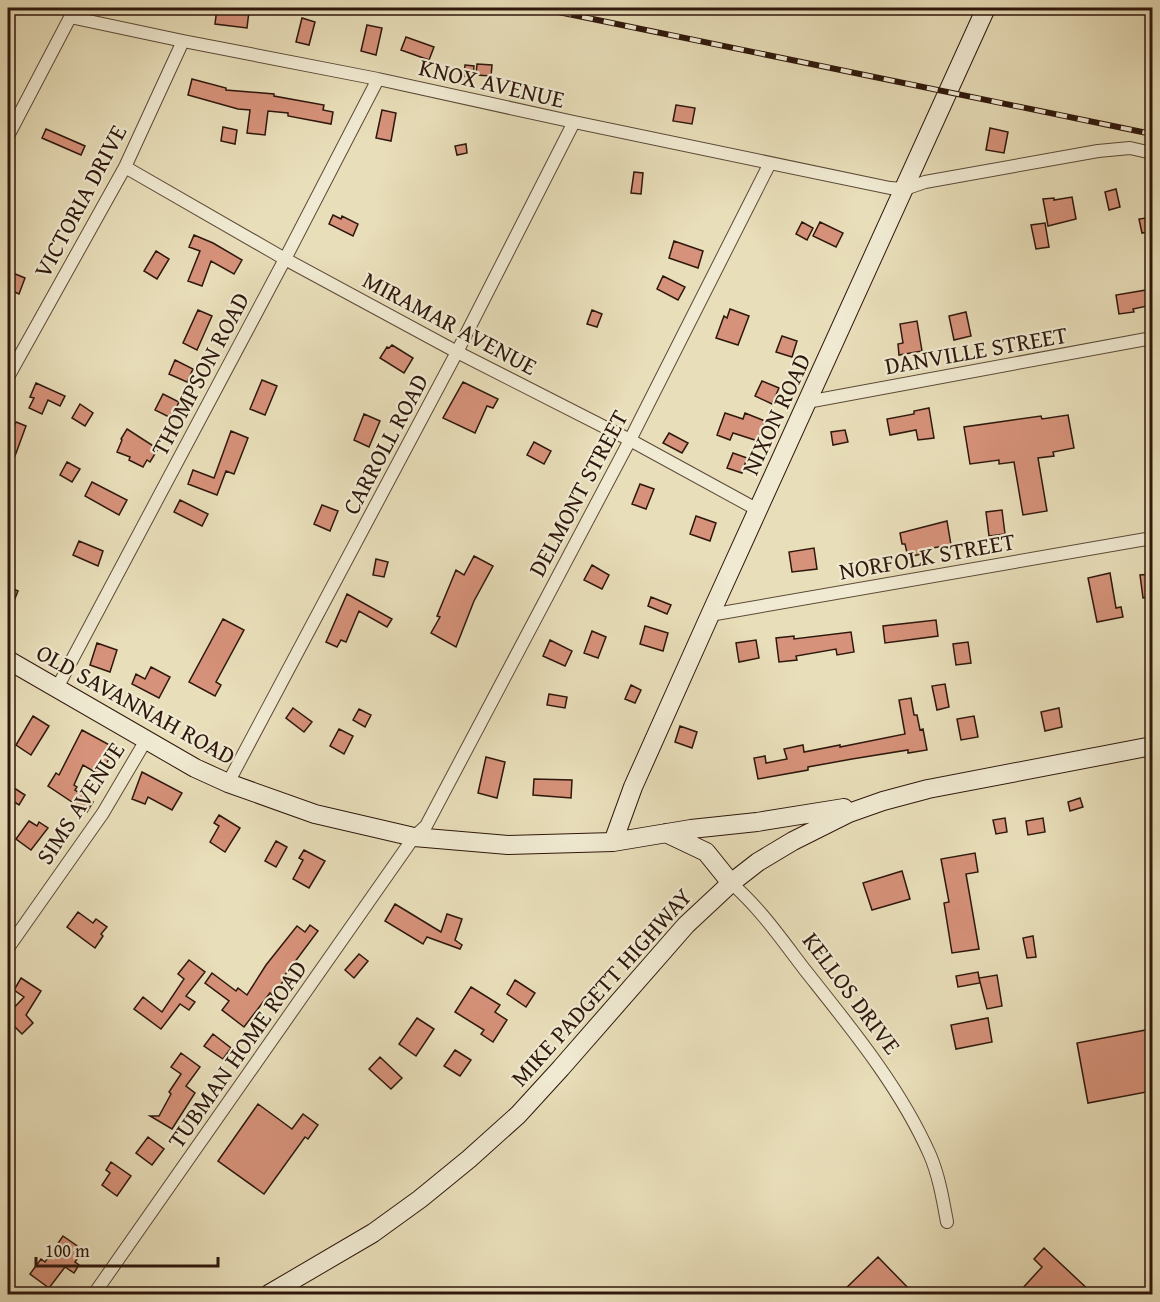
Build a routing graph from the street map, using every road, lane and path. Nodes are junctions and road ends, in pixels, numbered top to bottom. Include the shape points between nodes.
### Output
1 (986, 8) edge
2 (73, 12) edge
3 (183, 41) junction
4 (378, 79) junction
5 (574, 122) junction
6 (8, 136) edge
7 (1152, 153) edge
8 (771, 164) junction
9 (125, 166) junction
10 (905, 189) junction
11 (285, 259) junction
12 (1152, 338) edge
13 (457, 352) junction
14 (8, 377) edge
15 (807, 402) junction
16 (630, 440) junction
17 (758, 510) junction
18 (1152, 538) edge
19 (710, 615) junction
20 (8, 660) edge
21 (57, 688) junction
22 (146, 740) junction
23 (1152, 746) edge
24 (228, 783) junction
25 (883, 801) junction
26 (666, 833) junction
27 (414, 837) junction
28 (613, 842) junction
29 (731, 883) junction
30 (8, 948) edge
31 (947, 1222) dead end
32 (94, 1294) edge
33 (269, 1294) edge

1 - 10 main road, NIXON ROAD
2 - 3 street, KNOX AVENUE
2 - 6 street
3 - 4 street, KNOX AVENUE
3 - 9 street, VICTORIA DRIVE
4 - 5 street, KNOX AVENUE
4 - 11 street, THOMPSON ROAD
5 - 8 street, KNOX AVENUE
5 - 13 street, CARROLL ROAD
7 - 10 street via 1130,148 1098,151 925,182
8 - 10 street, KNOX AVENUE
8 - 16 street, DELMONT STREET
9 - 11 street, MIRAMAR AVENUE
9 - 14 street, VICTORIA DRIVE
10 - 15 main road, NIXON ROAD
11 - 13 street, MIRAMAR AVENUE
11 - 21 street, THOMPSON ROAD
12 - 15 street, DANVILLE STREET
13 - 16 street, MIRAMAR AVENUE
13 - 24 street, CARROLL ROAD
15 - 17 main road, NIXON ROAD
16 - 17 street, MIRAMAR AVENUE
16 - 27 street, DELMONT STREET via 426,826
17 - 19 main road, NIXON ROAD
18 - 19 street, NORFOLK STREET
19 - 28 main road, NIXON ROAD via 633,787
20 - 21 main road, OLD SAVANNAH ROAD
21 - 22 main road, OLD SAVANNAH ROAD
22 - 24 main road, OLD SAVANNAH ROAD
22 - 30 street, SIMS AVENUE via 103,813
23 - 25 main road, MIKE PADGETT HIGHWAY
24 - 27 main road, OLD SAVANNAH ROAD via 315,814
25 - 26 main road, OLD SAVANNAH ROAD
25 - 29 main road, MIKE PADGETT HIGHWAY via 803,835
26 - 28 main road, OLD SAVANNAH ROAD
26 - 29 main road, KELLOS DRIVE via 706,852
27 - 28 main road, OLD SAVANNAH ROAD via 508,845
27 - 32 street, TUBMAN HOME ROAD
29 - 31 street, KELLOS DRIVE via 745,895 863,1042 886,1078 931,1156
29 - 33 main road, MIKE PADGETT HIGHWAY via 686,925 518,1115 469,1159 373,1233

